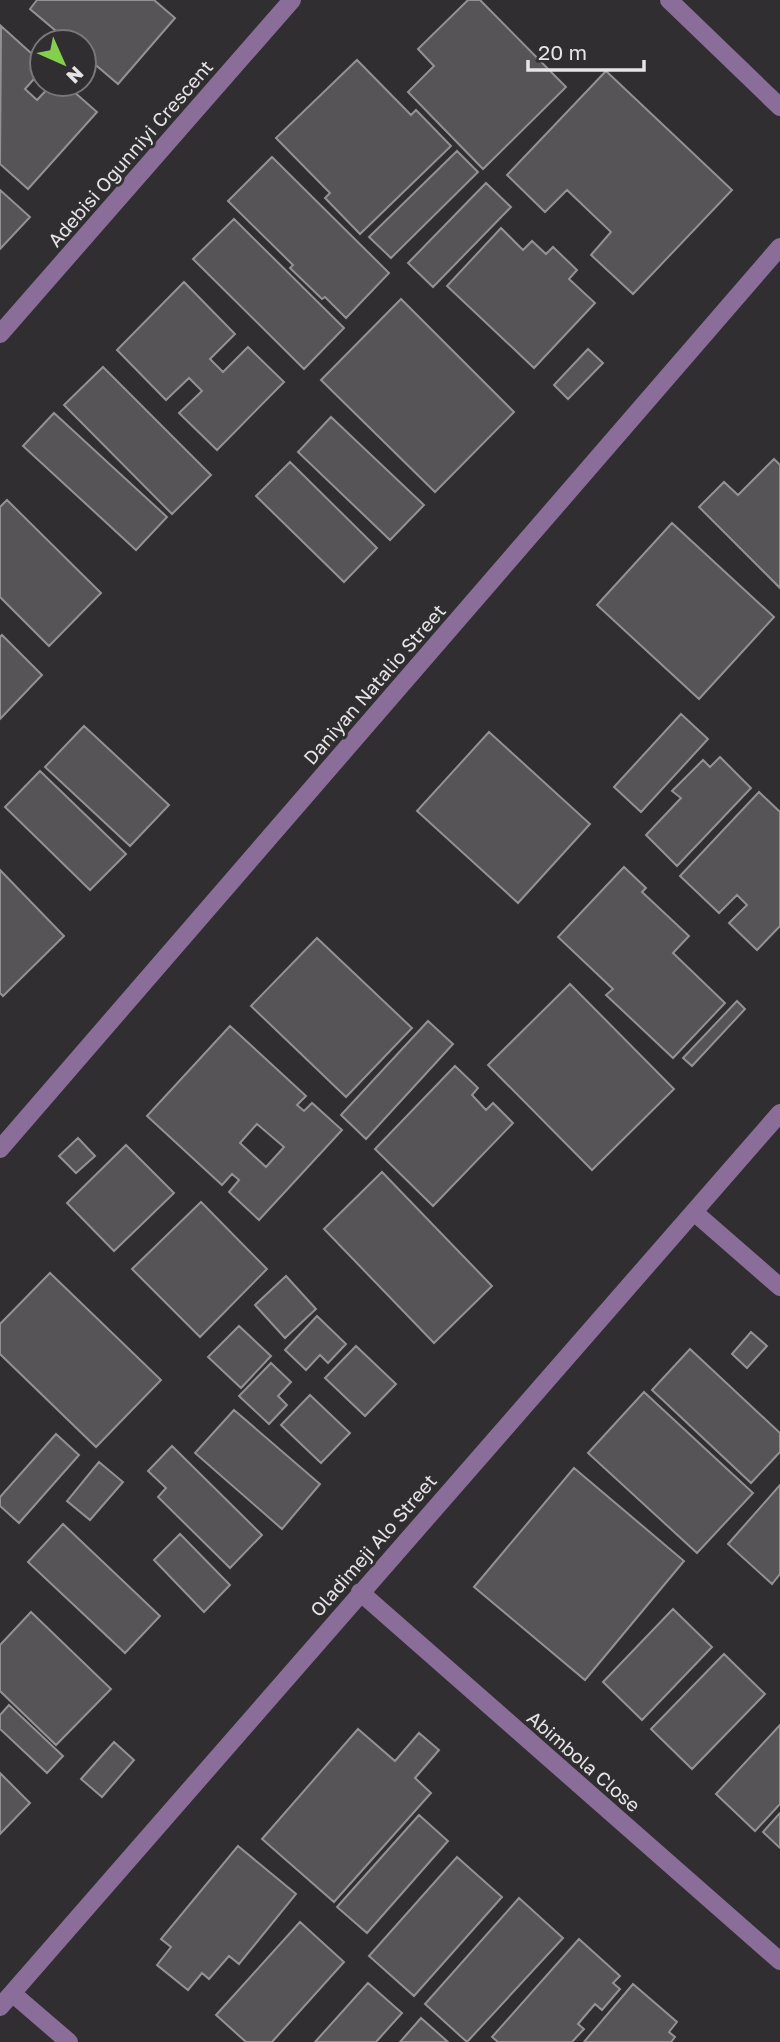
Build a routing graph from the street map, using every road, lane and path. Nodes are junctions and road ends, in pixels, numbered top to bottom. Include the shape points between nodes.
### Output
1 (292, 0) edge
2 (669, 0) edge
3 (780, 107) edge
4 (780, 247) edge
5 (0, 334) edge
6 (780, 1113) edge
7 (0, 1149) edge
8 (694, 1212) junction
9 (780, 1287) edge
10 (360, 1592) junction
11 (780, 1961) edge
12 (6, 2000) edge
13 (69, 2042) edge

1 - 5 street, Adebisi Ogunniyi Crescent
2 - 3 street
4 - 7 street, Daniyan Natalio Street
6 - 8 street, Oladimeji Alo Street
8 - 9 street
8 - 10 street, Oladimeji Alo Street
10 - 11 street, Abimbola Close
10 - 12 street, Oladimeji Alo Street
12 - 13 street

